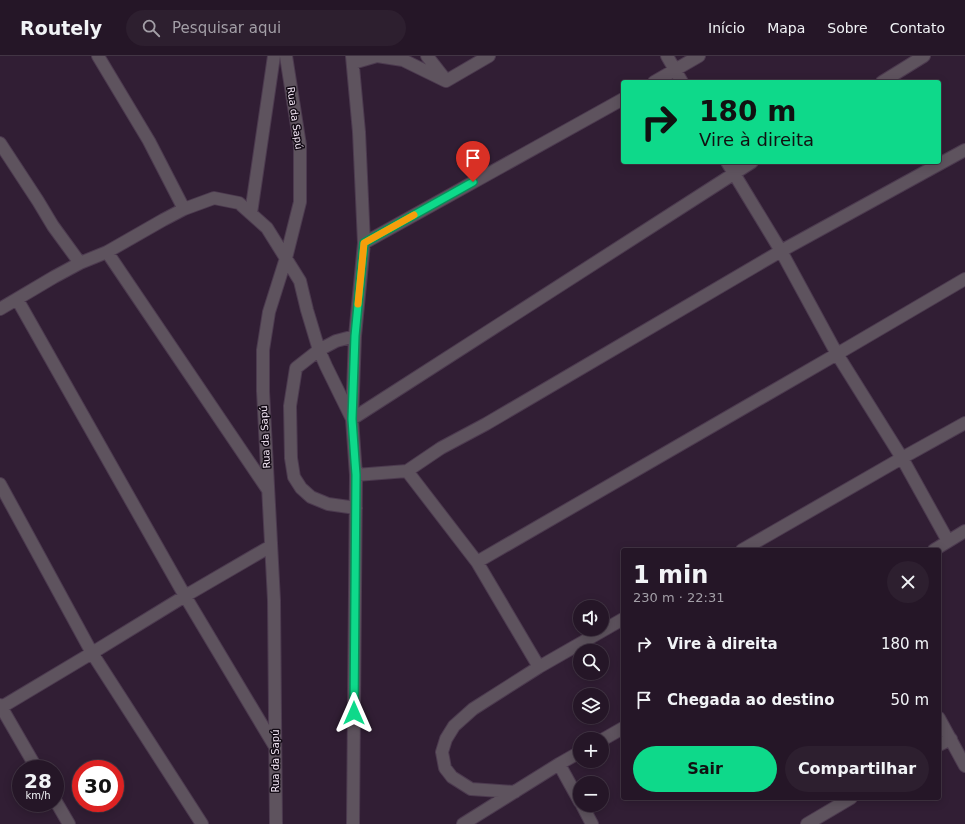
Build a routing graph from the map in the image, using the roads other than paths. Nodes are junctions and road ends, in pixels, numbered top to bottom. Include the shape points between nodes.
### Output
1 (98, 56) edge
2 (274, 56) edge
3 (286, 56) edge
4 (427, 56) edge
5 (489, 56) edge
6 (667, 56) edge
7 (699, 56) edge
8 (924, 56) edge
9 (352, 59) edge
10 (675, 70) junction
11 (658, 80) edge
12 (681, 80) edge
13 (885, 80) edge
14 (446, 81) junction
15 (621, 100) edge
16 (0, 143) edge
17 (965, 150) edge
18 (941, 163) edge
19 (728, 164) edge
20 (749, 164) edge
21 (939, 164) edge
22 (734, 174) junction
23 (184, 209) junction
24 (251, 214) junction
25 (364, 243) junction
26 (781, 251) junction
27 (107, 252) junction
28 (286, 258) junction
29 (80, 263) junction
30 (965, 279) edge
31 (17, 299) junction
32 (0, 310) edge
33 (355, 336) junction
34 (319, 350) junction
35 (837, 354) junction
36 (352, 419) junction
37 (965, 423) edge
38 (902, 458) junction
39 (407, 471) junction
40 (356, 475) junction
41 (0, 484) edge
42 (268, 490) junction
43 (356, 508) junction
44 (965, 532) edge
45 (948, 541) junction
46 (271, 546) junction
47 (745, 548) edge
48 (937, 548) edge
49 (478, 562) junction
50 (185, 596) junction
51 (621, 620) edge
52 (92, 653) junction
53 (538, 667) junction
54 (0, 707) edge
55 (941, 722) edge
56 (621, 729) edge
57 (609, 736) edge
58 (950, 739) junction
59 (941, 745) edge
60 (275, 746) junction
61 (573, 756) edge
62 (32, 760) edge
63 (559, 764) junction
64 (965, 766) edge
65 (573, 789) edge
66 (516, 792) junction
67 (848, 800) edge
68 (62, 812) edge
69 (586, 812) edge
70 (468, 823) edge
71 (69, 824) edge
72 (202, 824) edge
73 (276, 824) edge
74 (354, 824) edge
75 (592, 824) edge
76 (807, 824) edge

1 - 23 street via 149,142
2 - 24 street
3 - 28 street, Rua da Sapú via 300,145 300,202
4 - 14 street
5 - 14 street
6 - 10 street
7 - 10 street
8 - 13 street
9 - 14 street via 377,56 403,60
9 - 25 street via 360,132
10 - 11 street
10 - 12 street
15 - 25 street
16 - 29 street
17 - 18 street
19 - 22 street
20 - 22 street
21 - 26 street
22 - 26 street
22 - 36 street
23 - 24 street via 214,198 239,203
23 - 27 street
24 - 28 street via 267,228
25 - 33 street
26 - 35 street
26 - 39 street via 441,448
27 - 29 street
27 - 42 street
28 - 34 street via 300,281
28 - 42 street, Rua da Sapú via 269,312 263,350
29 - 31 street
30 - 35 street
31 - 32 street
31 - 50 street
33 - 34 street
33 - 36 street
34 - 36 street
34 - 43 street via 296,368 290,406 294,477 311,497 328,504
35 - 38 street
35 - 49 street
36 - 40 street
37 - 38 street
38 - 45 street
38 - 47 street
39 - 40 street
39 - 49 street
40 - 43 street
41 - 52 street
42 - 46 street, Rua da Sapú
43 - 74 street
44 - 45 street
45 - 48 street
46 - 50 street
46 - 60 street, Rua da Sapú
49 - 53 street
50 - 52 street
50 - 60 street
51 - 53 street
52 - 54 street
52 - 72 street
53 - 66 street via 473,708 454,726 442,752 445,768 452,777 471,789
54 - 62 street
55 - 58 street
56 - 57 street
58 - 59 street
58 - 64 street
60 - 73 street, Rua da Sapú
61 - 63 street
63 - 65 street
63 - 66 street
66 - 70 street
67 - 76 street
68 - 71 street
69 - 75 street

